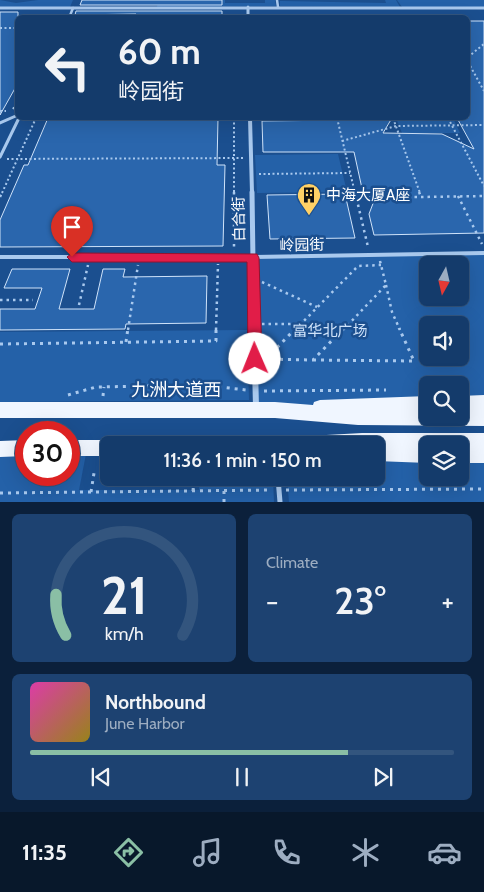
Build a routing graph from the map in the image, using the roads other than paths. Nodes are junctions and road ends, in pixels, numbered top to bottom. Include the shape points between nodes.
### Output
1 (277, 0) edge
2 (248, 6) junction
3 (278, 7) junction
4 (0, 8) edge
5 (73, 8) junction
6 (484, 8) edge
7 (70, 15) edge
8 (248, 15) edge
9 (15, 117) edge
10 (17, 120) edge
11 (250, 120) edge
12 (0, 123) edge
13 (12, 133) junction
14 (0, 158) edge
15 (484, 251) edge
16 (0, 257) edge
17 (253, 258) junction
18 (484, 403) edge
19 (419, 404) edge
20 (469, 404) edge
21 (0, 410) edge
22 (256, 410) junction
23 (276, 410) junction
24 (419, 418) edge
25 (469, 418) edge
26 (484, 418) edge
27 (385, 441) edge
28 (484, 441) edge
29 (15, 448) edge
30 (80, 448) edge
31 (100, 448) edge
32 (0, 449) edge
33 (385, 453) edge
34 (419, 455) edge
35 (469, 455) edge
36 (484, 455) edge
37 (279, 486) edge
38 (280, 502) edge

1 - 3 lane
2 - 3 street
2 - 5 street
2 - 8 street
3 - 6 street
4 - 5 street
5 - 7 lane
9 - 12 lane
10 - 13 lane
11 - 17 street, 白合街
12 - 13 lane via 9,125
13 - 14 lane
15 - 17 lane, 岭园街
16 - 17 lane, 岭园街
17 - 22 street, 白合街
18 - 20 main road
19 - 23 main road
21 - 22 main road, 九洲大道西
22 - 23 main road, 九洲大道西
23 - 24 main road, 九洲大道西 via 358,417
25 - 26 main road, 九洲大道西
27 - 28 main road
29 - 32 main road
30 - 31 main road
33 - 34 main road
35 - 36 main road
37 - 38 lane

